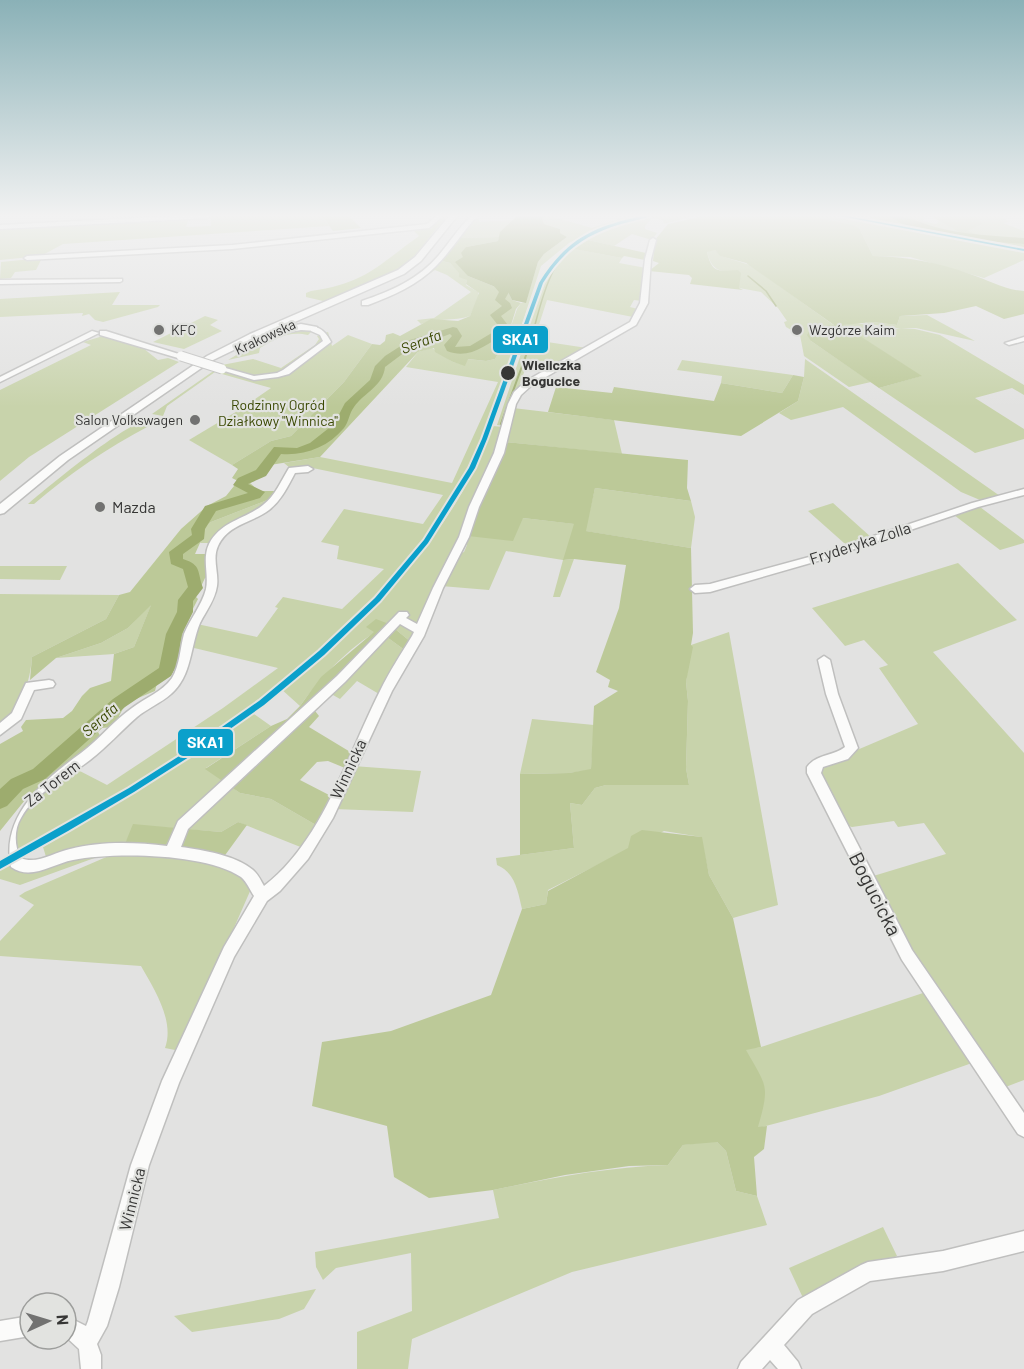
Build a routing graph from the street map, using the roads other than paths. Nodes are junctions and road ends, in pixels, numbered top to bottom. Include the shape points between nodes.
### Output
1 (386, 279) edge
2 (398, 279) edge
3 (415, 279) edge
4 (646, 279) edge
5 (120, 280) dead end
6 (0, 282) edge
7 (365, 303) dead end
8 (320, 313) junction
9 (314, 329) junction
10 (270, 333) junction
11 (1024, 339) edge
12 (1008, 343) dead end
13 (0, 380) edge
14 (123, 417) junction
15 (309, 470) dead end
16 (1024, 492) edge
17 (0, 510) edge
18 (695, 589) dead end
19 (420, 630) junction
20 (824, 660) dead end
21 (49, 684) dead end
22 (0, 730) edge
23 (171, 853) junction
24 (261, 896) junction
25 (1024, 1128) edge
26 (1024, 1241) edge
27 (18, 1328) edge
28 (78, 1330) edge
29 (0, 1331) edge
30 (88, 1341) junction
31 (772, 1346) junction
32 (91, 1369) edge
33 (748, 1369) edge
34 (791, 1369) edge

1 - 14 main road, Krakowska via 218,353
2 - 8 main road, Krakowska
3 - 7 street
4 - 19 street, Winnicka via 644,303 633,323 528,383 517,394 499,453
5 - 6 street
8 - 9 main road via 309,321
8 - 10 main road, Krakowska
9 - 10 main road via 291,328
9 - 13 street, bridge via 327,342 286,372 254,378 99,332
10 - 14 main road, Krakowska via 219,360 141,415
11 - 12 street
14 - 17 main road, Krakowska
15 - 23 street, Za Torem via 292,470 267,507 225,528 218,537 210,555 210,593 192,628 181,671 172,686 33,796 19,810 11,826 12,856 22,866 98,851
16 - 18 street, Fryderyka Zolla via 824,556
19 - 23 street via 401,617 341,679 183,825
19 - 24 street, Winnicka via 308,847 275,886
20 - 25 street, Bogucicka via 852,748 844,756 818,763 814,773 907,955
21 - 22 street via 30,686 16,716
23 - 24 street, Za Torem via 226,862 248,874
24 - 30 street, Winnicka via 229,952 171,1081 140,1166 97,1326
26 - 31 street via 943,1261 868,1272 805,1307
27 - 29 street
28 - 30 street
30 - 32 street
31 - 33 street
31 - 34 street

